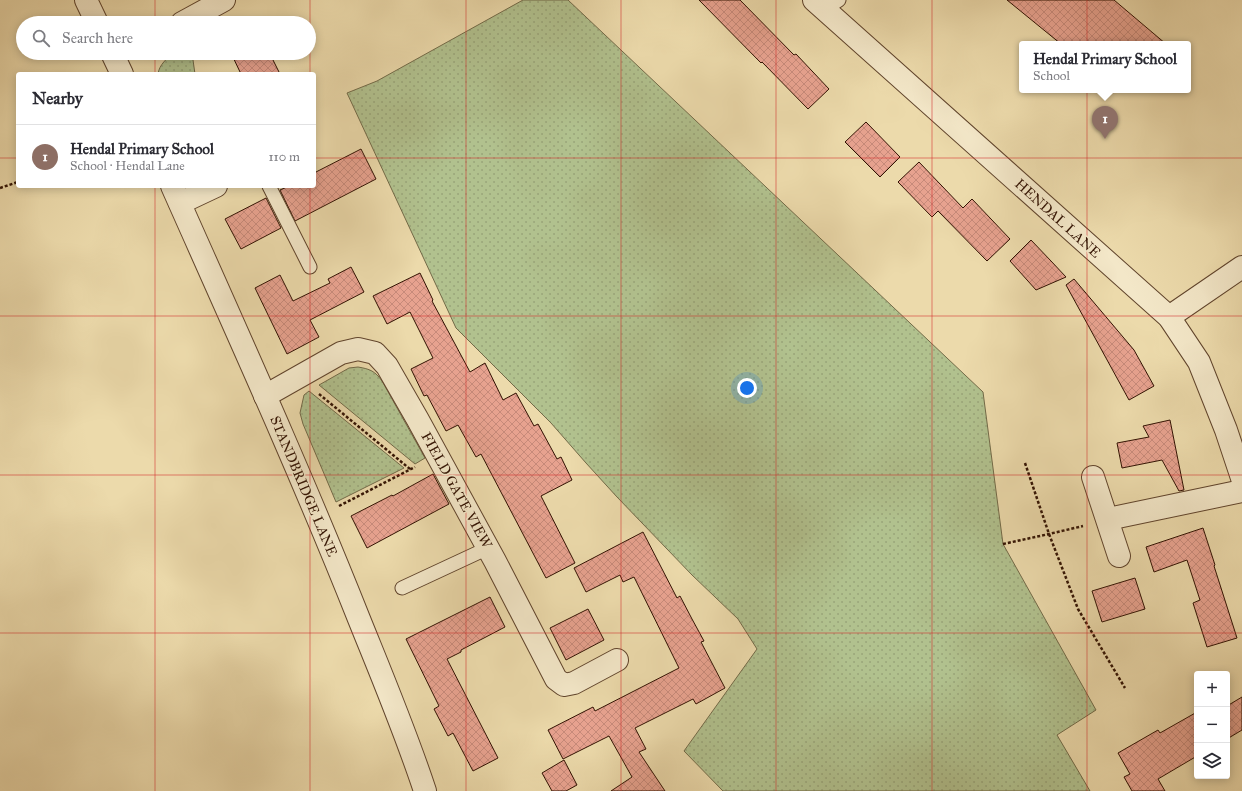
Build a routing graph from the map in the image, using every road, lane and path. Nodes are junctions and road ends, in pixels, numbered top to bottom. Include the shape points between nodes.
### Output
1 (86, 0) edge
2 (224, 0) edge
3 (826, 3) edge
4 (94, 16) edge
5 (195, 16) edge
6 (16, 183) edge
7 (0, 188) edge
8 (207, 188) edge
9 (270, 188) edge
10 (176, 195) edge
11 (310, 267) dead end
12 (1242, 267) edge
13 (1169, 317) junction
14 (299, 377) junction
15 (265, 396) junction
16 (437, 455) junction
17 (1025, 463) dead end
18 (410, 469) junction
19 (1093, 477) dead end
20 (1242, 478) edge
21 (1242, 491) edge
22 (318, 517) junction
23 (1108, 519) junction
24 (1049, 534) junction
25 (1003, 544) dead end
26 (488, 548) junction
27 (1119, 556) dead end
28 (402, 588) dead end
29 (617, 660) dead end
30 (1126, 688) dead end
31 (425, 791) edge

1 - 4 street
2 - 5 street
3 - 13 street, HENDAL LANE
6 - 7 path
8 - 10 street
9 - 11 lane
10 - 15 street, STANDBRIDGE LANE
12 - 13 street
13 - 20 street, HENDAL LANE via 1199,362
14 - 15 street, FIELD GATE VIEW
14 - 16 street, FIELD GATE VIEW via 341,353 358,349 375,353 387,366
14 - 18 path
15 - 22 street, STANDBRIDGE LANE
16 - 18 path
16 - 26 street, FIELD GATE VIEW
17 - 24 path
18 - 22 path
19 - 23 street
21 - 23 street
22 - 31 street, STANDBRIDGE LANE via 409,743
23 - 24 path
23 - 27 street
24 - 25 path
24 - 30 path via 1078,609
26 - 28 lane
26 - 29 street, FIELD GATE VIEW via 556,679 564,684 574,684

